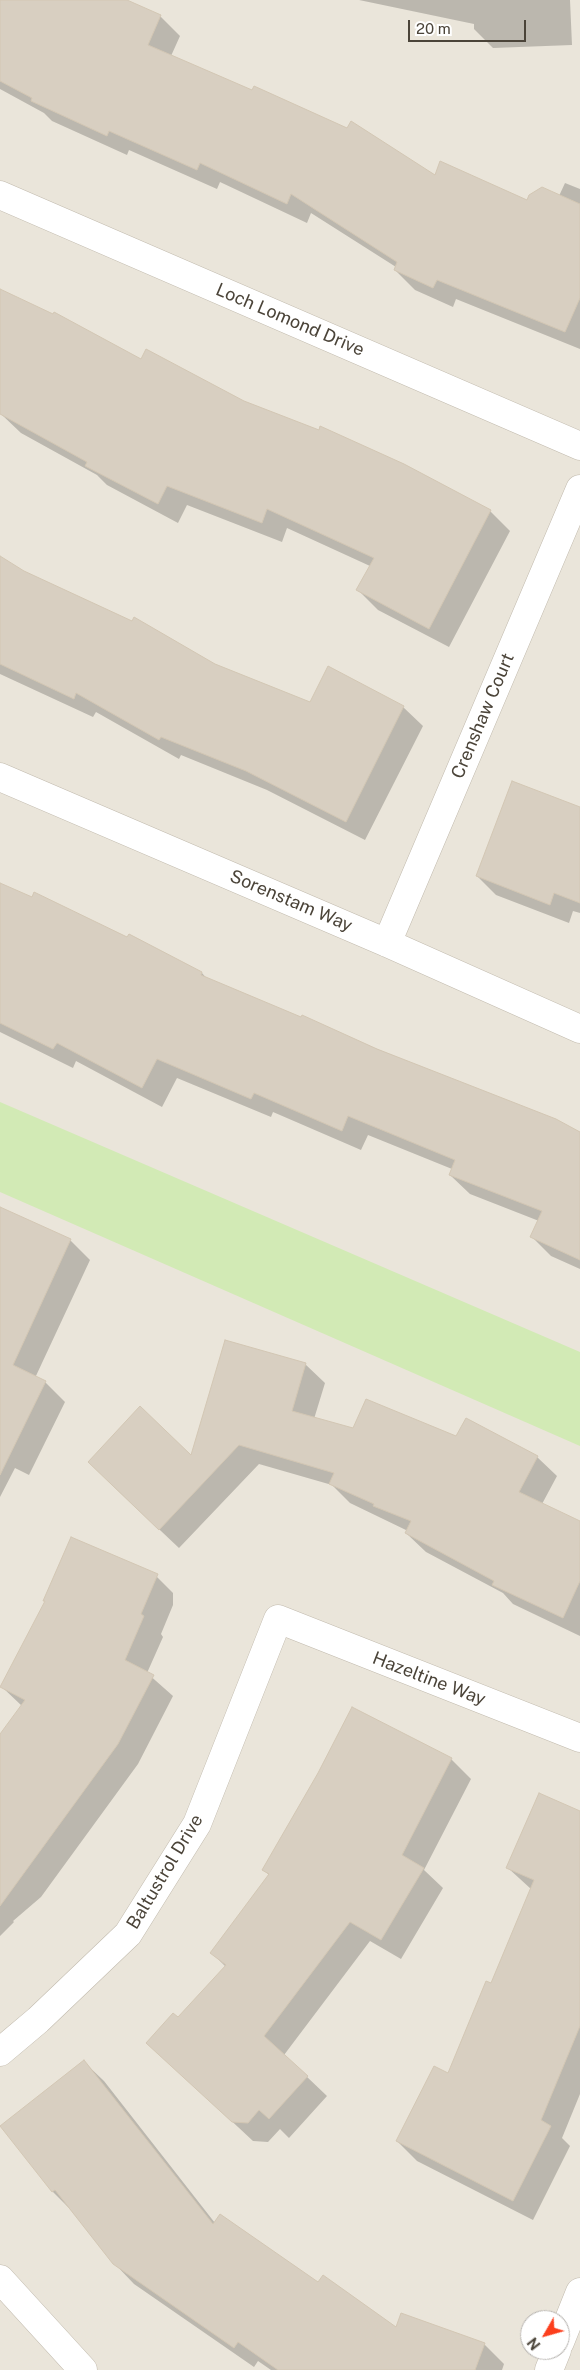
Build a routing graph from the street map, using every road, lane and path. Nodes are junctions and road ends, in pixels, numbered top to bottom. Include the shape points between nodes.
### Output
1 (0, 194) edge
2 (580, 446) edge
3 (580, 490) edge
4 (0, 777) edge
5 (387, 943) junction
6 (580, 1029) edge
7 (278, 1619) joint
8 (580, 1738) edge
9 (0, 2052) edge
10 (0, 2279) edge
11 (580, 2292) edge
12 (570, 2317) edge
13 (83, 2370) edge

1 - 2 street, Loch Lomond Drive
3 - 5 street, Crenshaw Court
4 - 5 street, Sorenstam Way
5 - 6 street, Sorenstam Way
7 - 8 street, Hazeltine Way
7 - 9 street, Baltustrol Drive via 197,1824 128,1934
10 - 13 street
11 - 12 street

